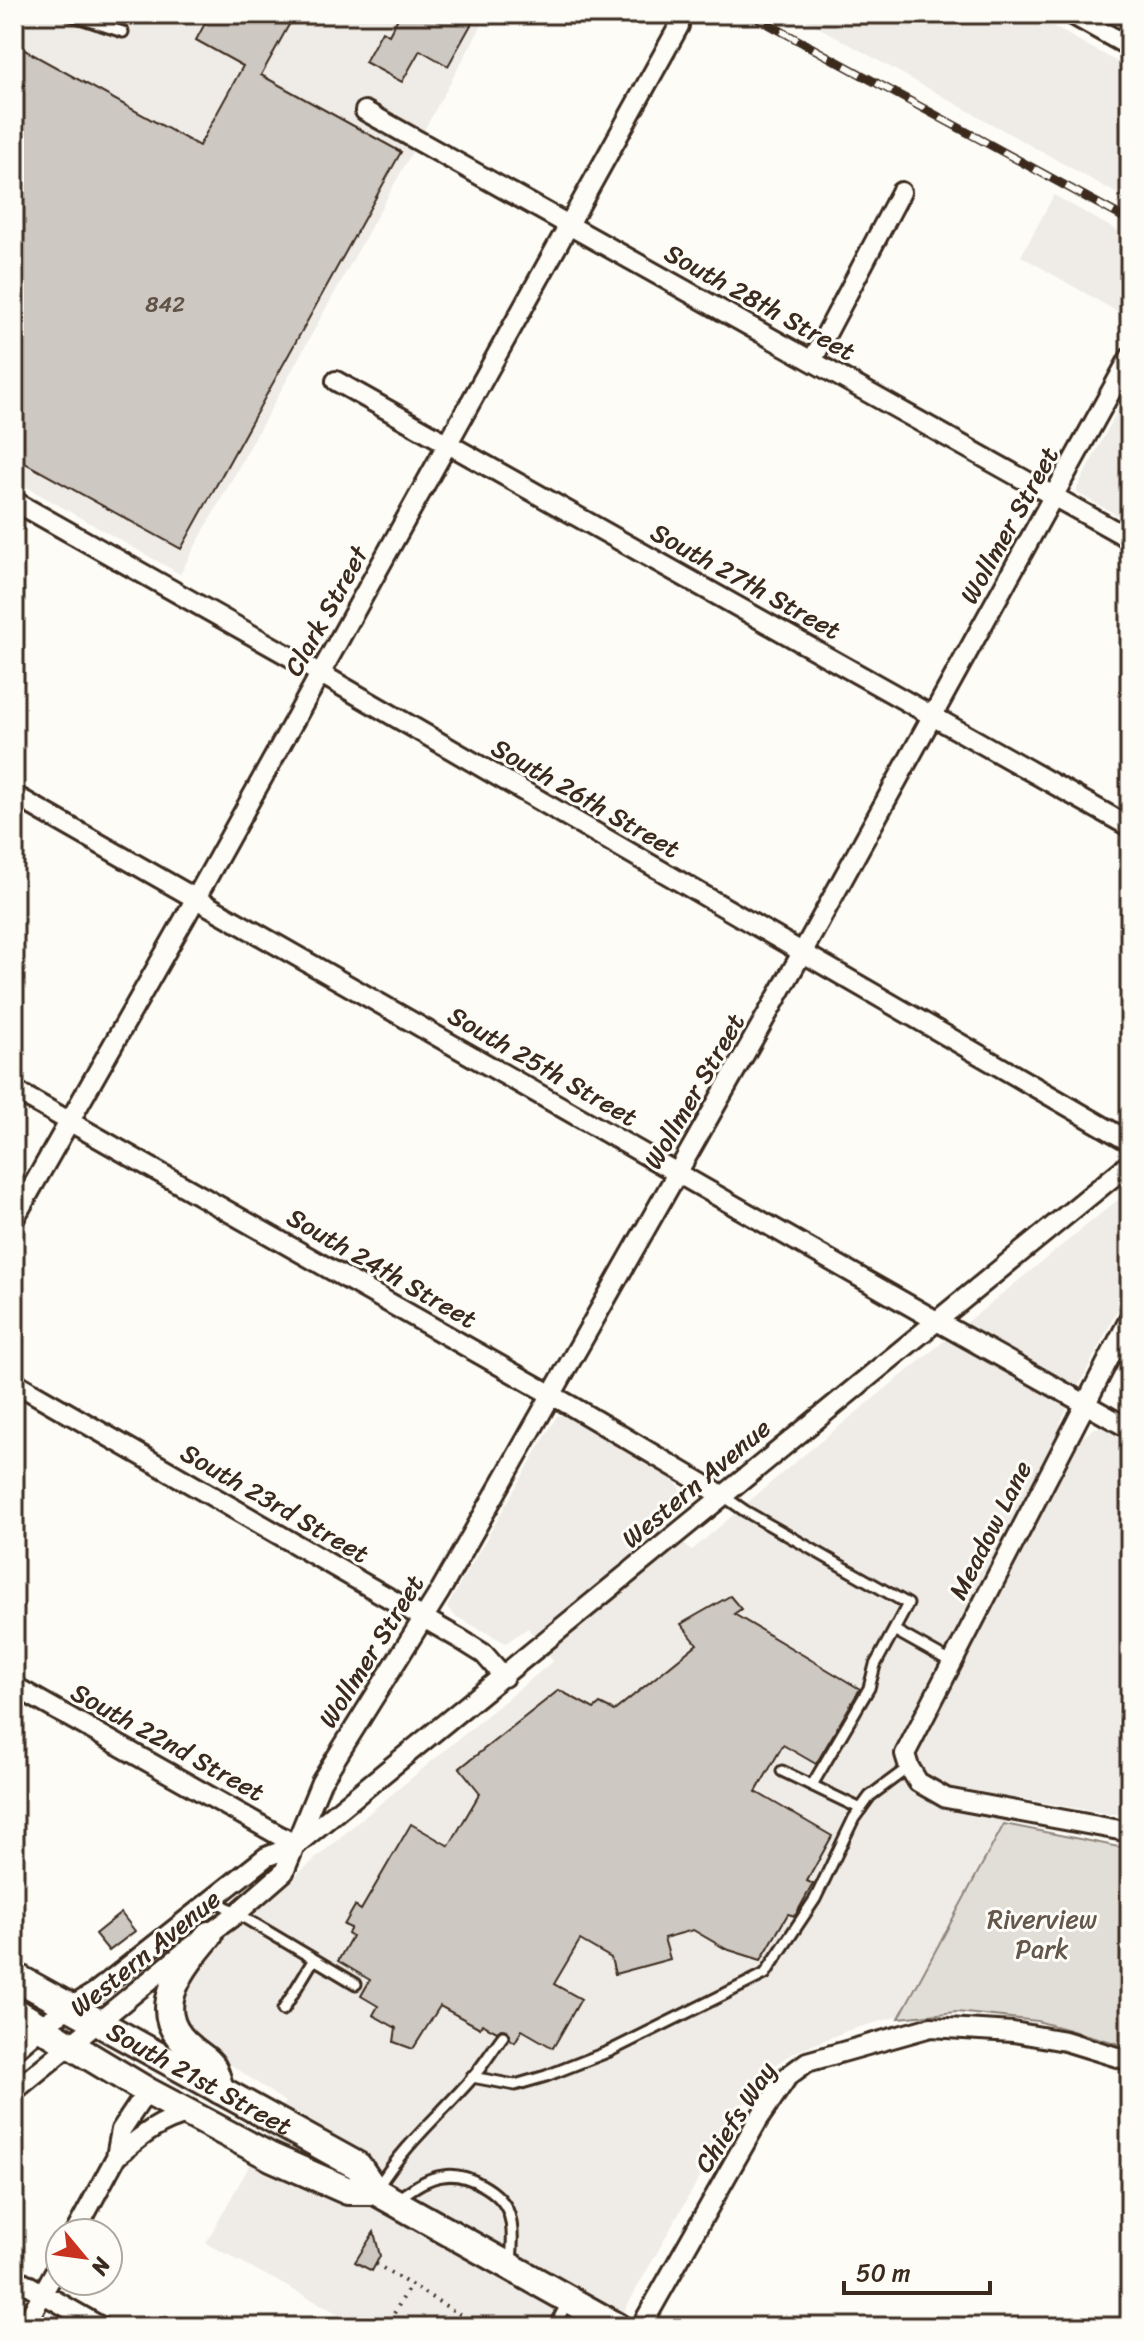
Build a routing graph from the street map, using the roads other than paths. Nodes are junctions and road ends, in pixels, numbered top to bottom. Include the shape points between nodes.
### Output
1 (68, 14) edge
2 (1071, 14) edge
3 (679, 26) dead end
4 (123, 32) dead end
5 (1130, 47) edge
6 (365, 111) dead end
7 (901, 192) dead end
8 (570, 225) junction
9 (1130, 357) edge
10 (812, 361) junction
11 (336, 381) dead end
12 (449, 443) junction
13 (1055, 496) junction
14 (14, 501) edge
15 (1130, 539) edge
16 (321, 674) junction
17 (934, 717) junction
18 (14, 795) edge
19 (1130, 827) edge
20 (197, 898) junction
21 (802, 953) junction
22 (14, 1090) edge
23 (70, 1122) junction
24 (1130, 1142) edge
25 (1130, 1163) edge
26 (677, 1172) junction
27 (14, 1219) edge
28 (1130, 1318) edge
29 (935, 1320) junction
30 (14, 1382) edge
31 (552, 1395) junction
32 (1085, 1404) junction
33 (1130, 1429) edge
34 (722, 1495) junction
35 (422, 1618) junction
36 (894, 1630) junction
37 (951, 1662) junction
38 (504, 1677) junction
39 (14, 1686) edge
40 (909, 1767) junction
41 (782, 1771) dead end
42 (812, 1785) junction
43 (861, 1809) junction
44 (1130, 1831) edge
45 (296, 1845) junction
46 (213, 1899) junction
47 (236, 1914) junction
48 (209, 1935) junction
49 (314, 1959) junction
50 (14, 1976) edge
51 (356, 1984) dead end
52 (71, 2008) junction
53 (283, 2010) dead end
54 (14, 2011) edge
55 (98, 2023) junction
56 (41, 2027) junction
57 (503, 2036) dead end
58 (71, 2045) junction
59 (14, 2050) edge
60 (1130, 2061) edge
61 (472, 2077) junction
62 (209, 2084) junction
63 (14, 2091) edge
64 (147, 2091) junction
65 (189, 2114) junction
66 (116, 2157) junction
67 (384, 2196) junction
68 (84, 2217) edge
69 (511, 2267) junction
70 (14, 2277) edge
71 (43, 2293) junction
72 (569, 2300) junction
73 (24, 2327) edge
74 (101, 2327) edge
75 (554, 2327) edge
76 (621, 2327) edge

1 - 4 lane
2 - 5 street
3 - 8 street, Clark Street
6 - 8 street, South 28th Street
7 - 10 street
8 - 10 street, South 28th Street
8 - 12 street, Clark Street
9 - 13 street, Wollmer Street
10 - 13 street, South 28th Street
11 - 12 street, South 27th Street
12 - 16 street, Clark Street
12 - 17 street, South 27th Street
13 - 15 street, South 28th Street
13 - 17 street, Wollmer Street
14 - 16 street, South 26th Street
16 - 20 street, Clark Street
16 - 21 street, South 26th Street
17 - 19 street, South 27th Street
17 - 21 street, Wollmer Street
18 - 20 street, South 25th Street
20 - 23 street, Clark Street
20 - 26 street, South 25th Street
21 - 24 street, South 26th Street
21 - 26 street, Wollmer Street
22 - 23 street, South 24th Street
23 - 27 street, Clark Street
23 - 31 street, South 24th Street
25 - 29 street, Western Avenue
26 - 29 street, South 25th Street
26 - 31 street, Wollmer Street
28 - 32 street, Meadow Lane
29 - 32 street, South 25th Street
29 - 34 street, Western Avenue
30 - 35 street, South 23rd Street
31 - 34 street, South 24th Street
31 - 35 street, Wollmer Street
32 - 33 street, South 25th Street
32 - 37 street, Meadow Lane
34 - 36 lane via 908,1604
34 - 38 street, Western Avenue
35 - 38 street, South 23rd Street via 480,1652
35 - 45 street, Wollmer Street via 321,1782
36 - 37 lane
36 - 42 lane via 869,1688
37 - 40 street, Meadow Lane via 906,1748
38 - 45 street, Western Avenue
39 - 45 street, South 22nd Street
40 - 43 lane
40 - 44 street via 918,1782 946,1798
41 - 42 lane
42 - 43 lane
43 - 61 lane via 815,1899 765,1974 610,2051 546,2076 515,2085
45 - 46 street, Western Avenue via 266,1857
45 - 47 street, Western Avenue via 280,1876
46 - 47 lane
46 - 52 street, Western Avenue
47 - 48 street, Western Avenue
47 - 49 lane
48 - 55 street, Western Avenue
48 - 62 main road via 175,1981 169,2010 180,2038 213,2064
49 - 51 lane
49 - 53 lane
50 - 52 main road, South 21st Street
52 - 55 main road, South 21st Street
52 - 56 street, Western Avenue
54 - 56 main road, South 21st Street
55 - 58 street, Western Avenue
55 - 62 main road, South 21st Street
56 - 58 main road, South 21st Street
56 - 59 street, Western Avenue
57 - 61 lane
58 - 63 street, Western Avenue
58 - 64 main road, South 21st Street
60 - 76 street, Chiefs Way via 1013,2032 931,2027 807,2062 788,2076
61 - 67 lane via 391,2165
62 - 64 main road via 165,2082
62 - 67 main road, South 21st Street via 358,2166
64 - 65 main road, South 21st Street
64 - 66 street via 121,2130
65 - 66 street via 158,2124
65 - 67 main road, South 21st Street via 348,2191
66 - 68 street
67 - 69 main road, South 21st Street
67 - 69 lane via 445,2175 482,2185 509,2213
69 - 72 main road, South 21st Street
70 - 71 street
71 - 73 street
71 - 74 street
72 - 75 lane
72 - 76 main road, South 21st Street

